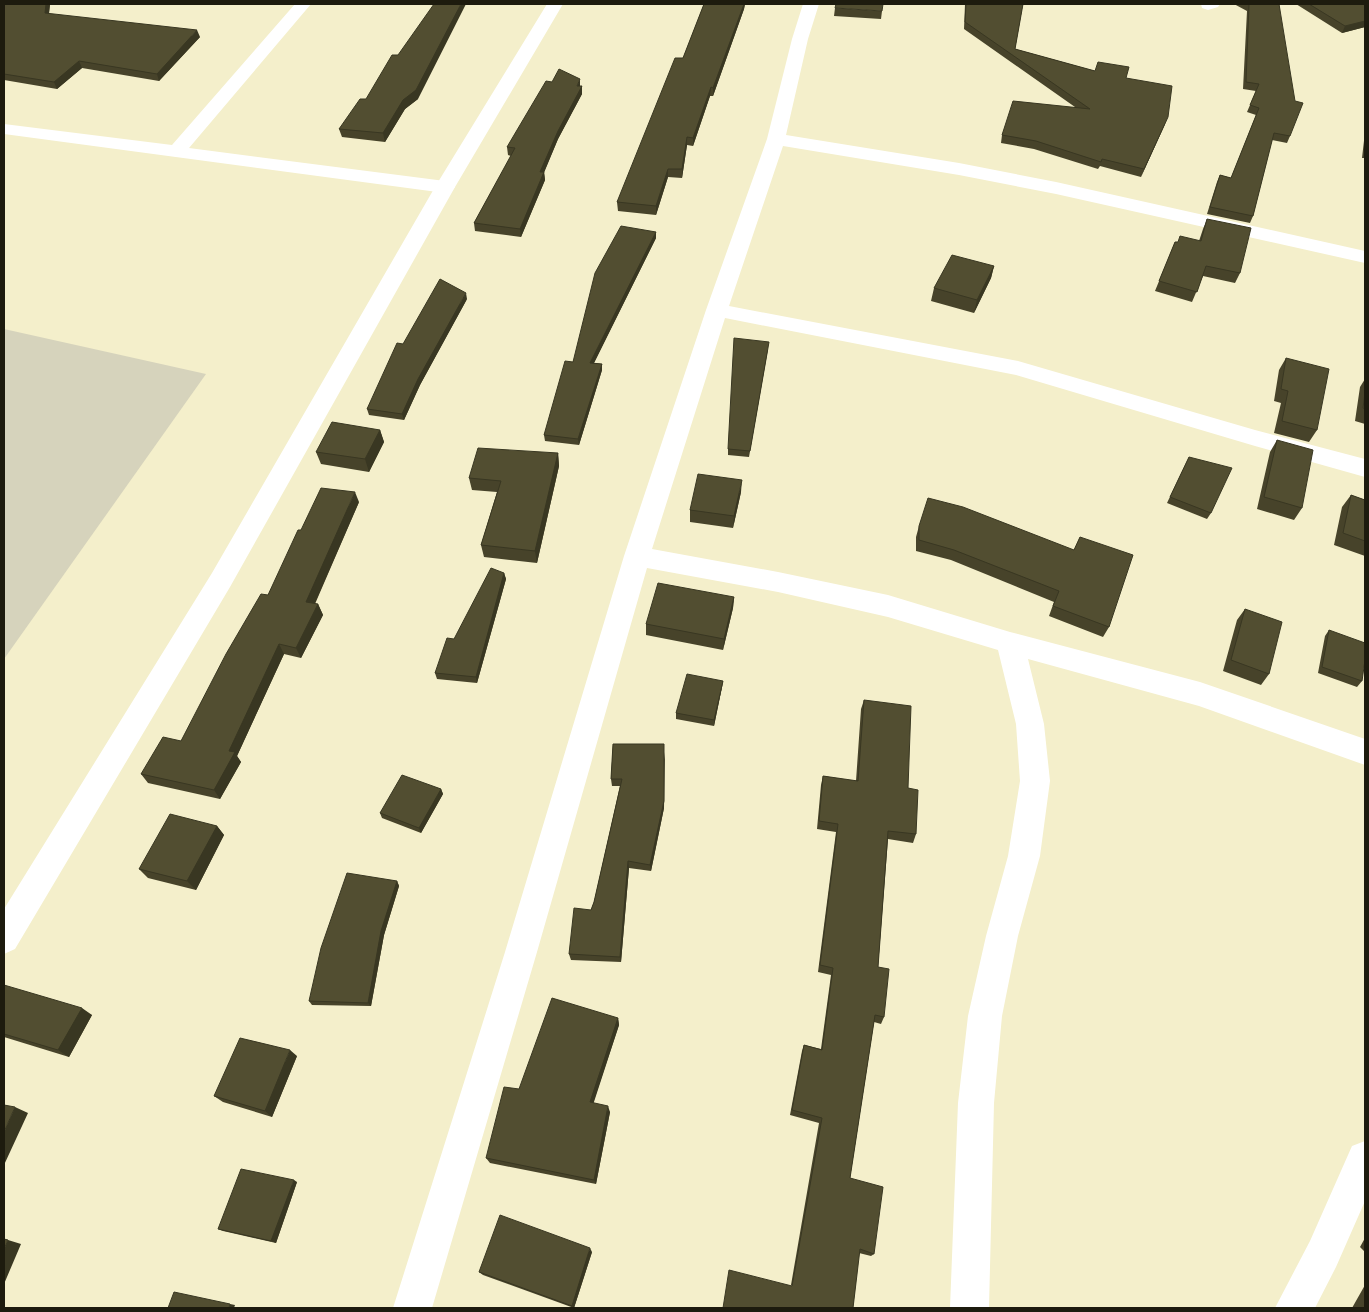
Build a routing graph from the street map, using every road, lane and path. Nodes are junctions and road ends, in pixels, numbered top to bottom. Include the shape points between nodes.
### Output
1 (303, 4) edge
2 (555, 4) edge
3 (811, 4) edge
4 (4, 129) edge
5 (776, 139) junction
6 (176, 152) junction
7 (445, 187) junction
8 (1365, 257) edge
9 (717, 310) junction
10 (1365, 468) edge
11 (637, 556) junction
12 (1010, 643) junction
13 (1365, 752) edge
14 (4, 938) edge
15 (1365, 1159) edge
16 (412, 1308) edge
17 (969, 1308) edge
18 (1294, 1308) edge

1 - 6 street
2 - 7 street
3 - 5 street
4 - 6 street
5 - 8 street via 1056,188
5 - 9 street
6 - 7 street
7 - 14 street via 221,580
9 - 10 street via 1018,368
9 - 11 street
11 - 12 street via 879,604
11 - 16 street
12 - 13 street via 1200,694
12 - 17 street via 1030,724 1034,781 1024,856 985,1016 976,1103
15 - 18 street via 1323,1254

